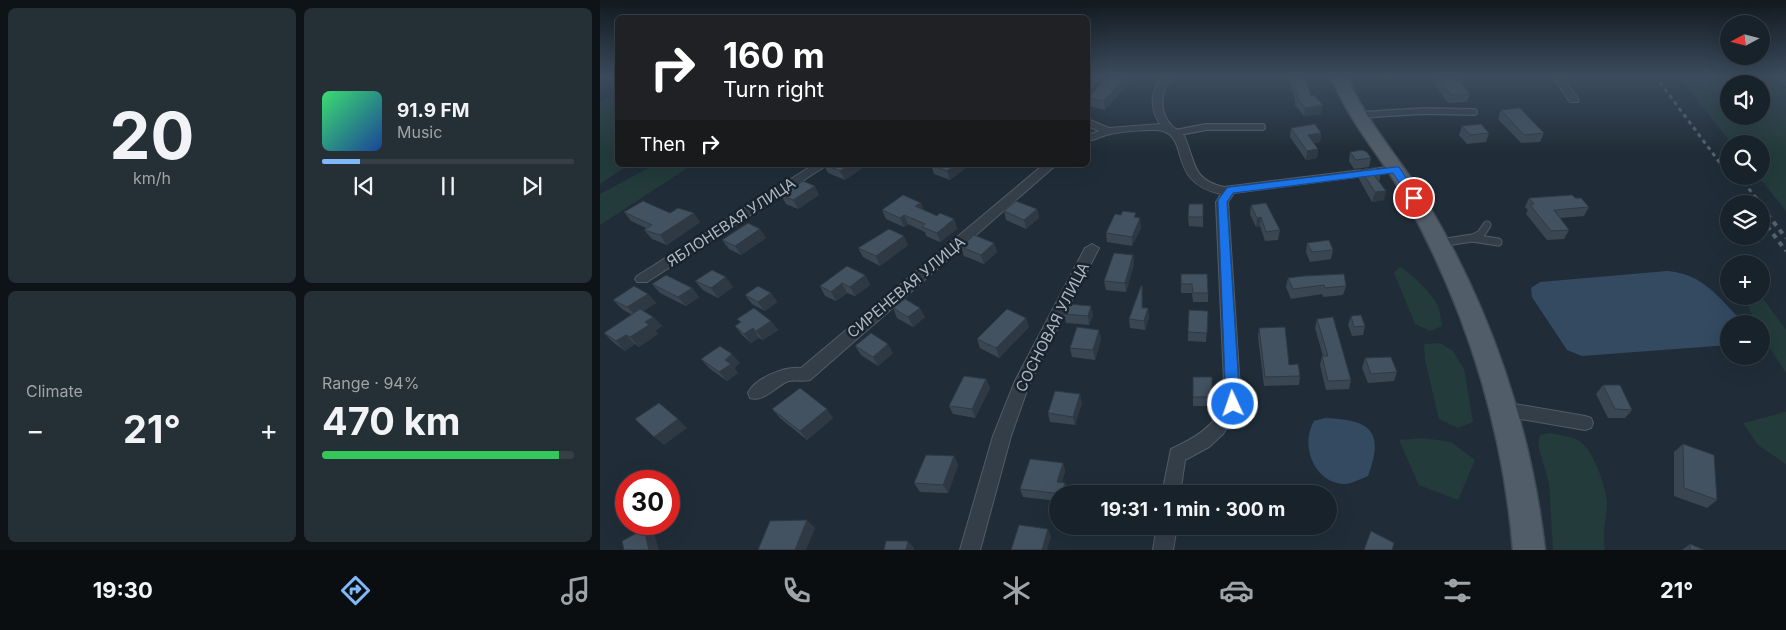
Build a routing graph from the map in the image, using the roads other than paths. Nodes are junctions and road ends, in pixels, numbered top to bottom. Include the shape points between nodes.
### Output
1 (1157, 102) edge
2 (1352, 102) edge
3 (1474, 112) dead end
4 (1359, 115) junction
5 (1090, 123) edge
6 (1262, 127) dead end
7 (1172, 131) junction
8 (1108, 132) junction
9 (1090, 137) edge
10 (817, 167) edge
11 (1048, 167) edge
12 (1396, 169) junction
13 (1230, 190) junction
14 (1487, 225) dead end
15 (1472, 238) junction
16 (1498, 242) dead end
17 (1439, 243) junction
18 (1092, 248) dead end
19 (642, 279) dead end
20 (756, 393) dead end
21 (1503, 409) junction
22 (1585, 423) dead end
23 (1172, 485) edge
24 (1166, 535) edge
25 (970, 550) edge
26 (1163, 550) edge
27 (1530, 550) edge

1 - 7 street via 1159,116
2 - 4 main road
3 - 4 lane via 1396,111
4 - 12 main road
5 - 8 street
6 - 7 lane
7 - 8 street via 1156,127
7 - 13 street via 1183,146 1190,172 1214,190
8 - 9 street
10 - 19 street, ЯБЛОНЕВАЯ УЛИЦА
11 - 20 street, СИРЕНЕВАЯ УЛИЦА via 804,375 794,372 782,376
12 - 13 street
12 - 17 main road
13 - 23 street via 1222,202 1233,404 1226,420 1214,434 1177,455
14 - 15 lane
15 - 16 lane
15 - 17 lane
17 - 21 main road via 1476,328
18 - 25 street, СОСНОВАЯ УЛИЦА via 1023,381 1002,436
21 - 22 street
21 - 27 main road via 1516,459
24 - 26 street

